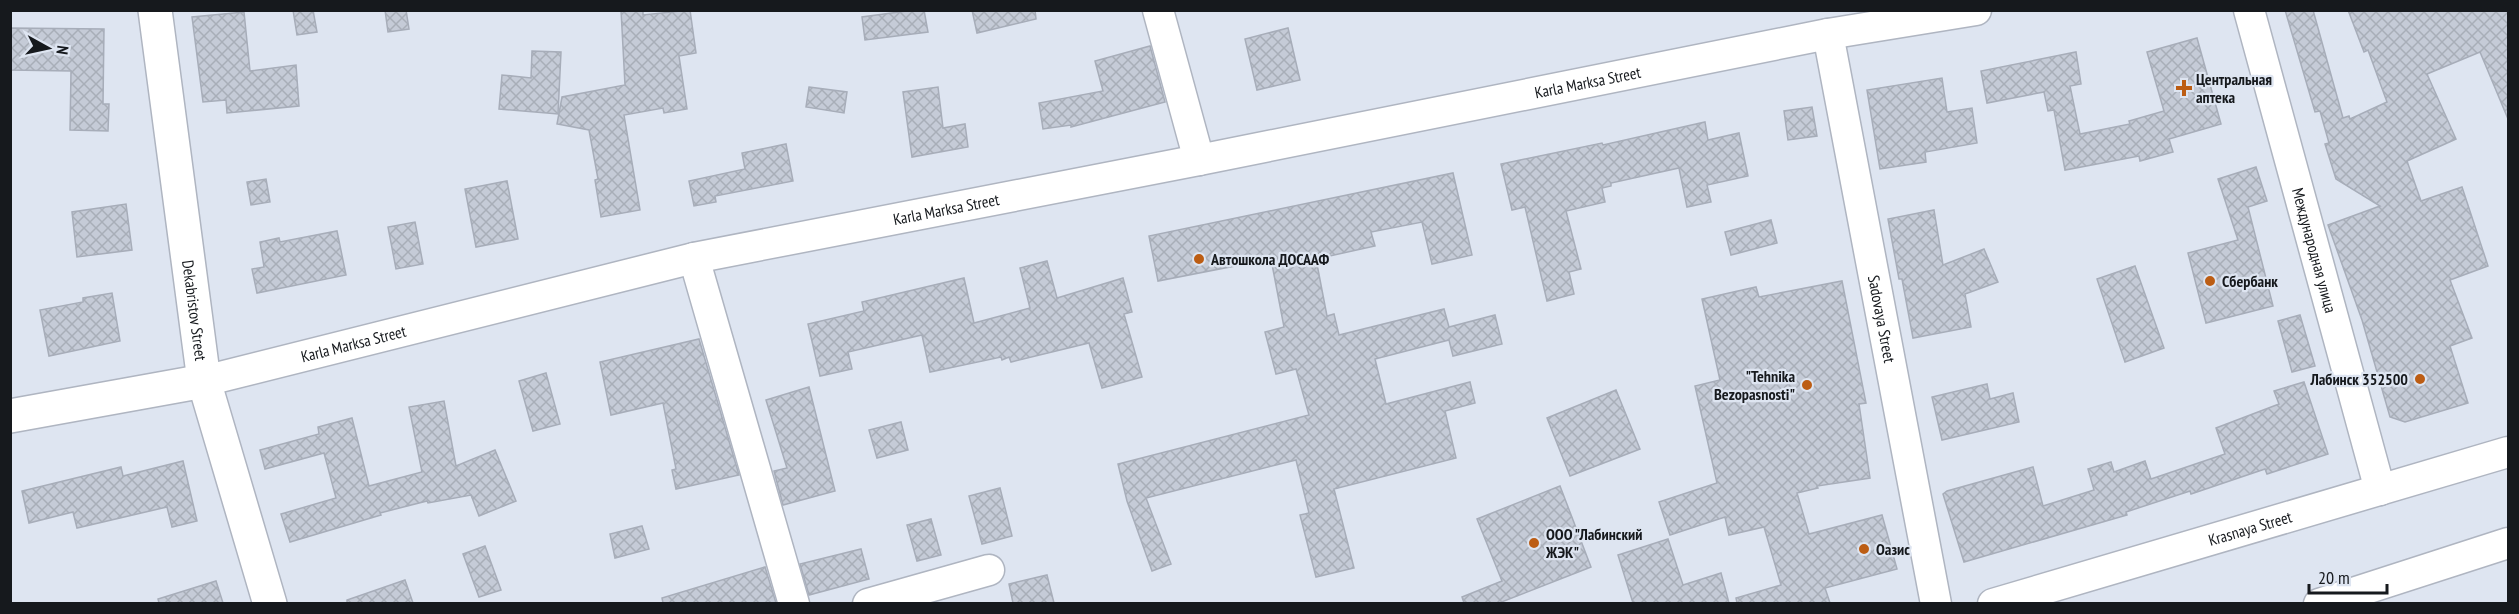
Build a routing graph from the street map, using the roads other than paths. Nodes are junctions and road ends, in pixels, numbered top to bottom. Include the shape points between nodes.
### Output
1 (155, 10) edge
2 (1158, 10) edge
3 (1976, 10) edge
4 (2249, 10) edge
5 (1828, 34) junction
6 (1199, 160) junction
7 (694, 258) junction
8 (204, 381) junction
9 (10, 416) edge
10 (2508, 452) edge
11 (2380, 490) junction
12 (2508, 543) edge
13 (989, 570) dead end
14 (270, 603) edge
15 (794, 603) edge
16 (867, 603) edge
17 (1936, 603) edge
18 (1993, 603) edge
19 (2319, 603) edge

1 - 8 street, Dekabristov Street
2 - 6 street
3 - 5 street, Karla Marksa Street
4 - 11 street, Международная улица
5 - 6 street, Karla Marksa Street
5 - 17 street, Sadovaya Street
6 - 7 street, Karla Marksa Street
7 - 8 street, Karla Marksa Street
7 - 15 street
8 - 9 street, Karla Marksa Street
8 - 14 street, Dekabristov Street
10 - 11 street, Krasnaya Street
11 - 18 street, Krasnaya Street
12 - 19 street
13 - 16 street

